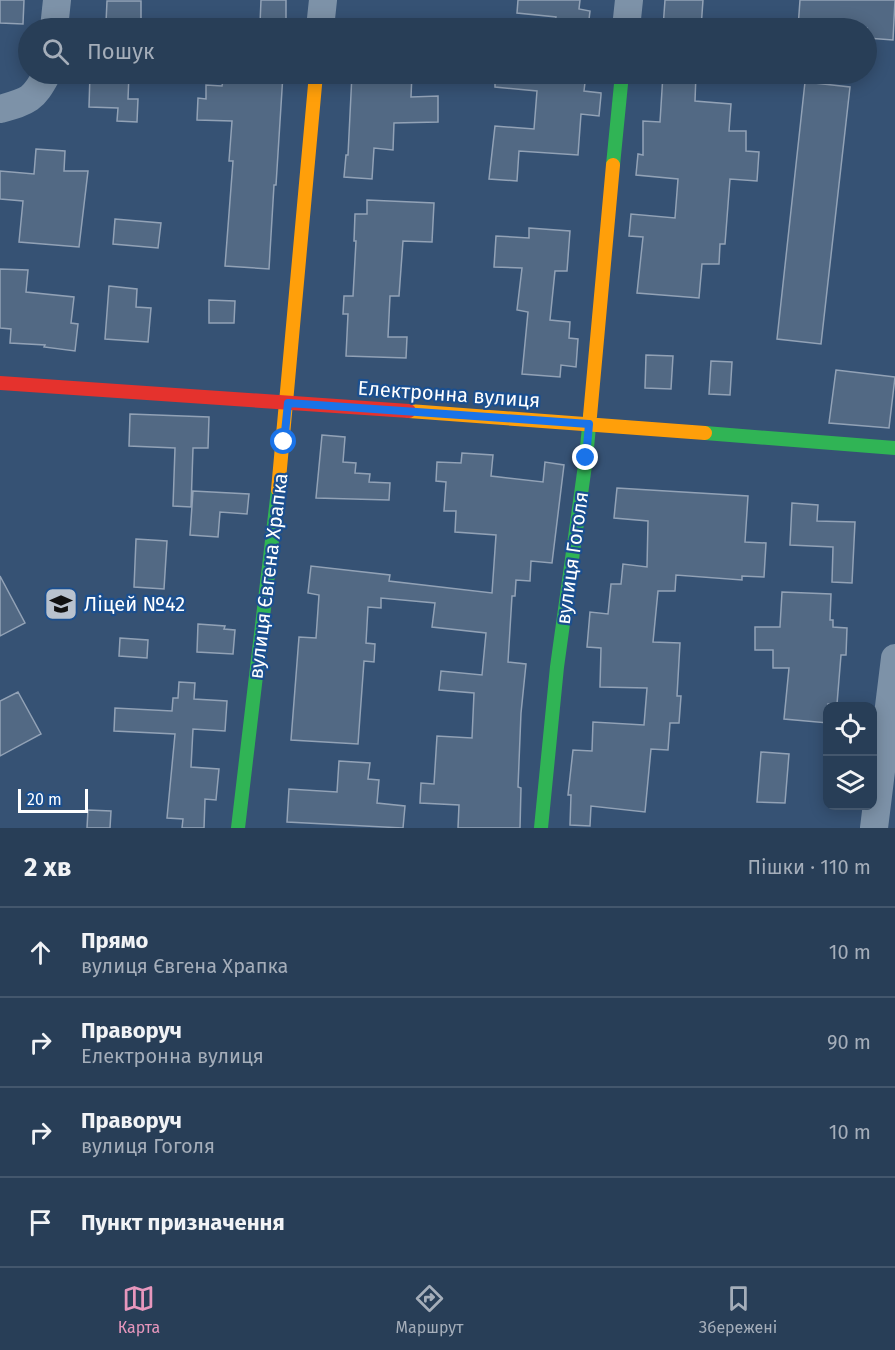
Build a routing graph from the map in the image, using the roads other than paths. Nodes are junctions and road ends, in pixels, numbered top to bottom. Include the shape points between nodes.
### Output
1 (57, 0) edge
2 (323, 0) edge
3 (629, 0) edge
4 (55, 18) edge
5 (321, 18) edge
6 (627, 18) edge
7 (41, 84) edge
8 (315, 84) edge
9 (621, 84) edge
10 (0, 109) edge
11 (0, 383) edge
12 (288, 403) junction
13 (589, 424) junction
14 (895, 448) edge
15 (895, 658) edge
16 (238, 828) edge
17 (541, 828) edge
18 (874, 828) edge

1 - 4 street
2 - 5 street
3 - 6 street
7 - 10 street via 24,103
8 - 12 street, вулиця Євгена Храпка
9 - 13 street, вулиця Гоголя
11 - 12 street, Електронна вулиця
12 - 13 street, Електронна вулиця
12 - 16 street, вулиця Євгена Храпка
13 - 14 street, Електронна вулиця
13 - 17 street, вулиця Гоголя via 557,667
15 - 18 street

